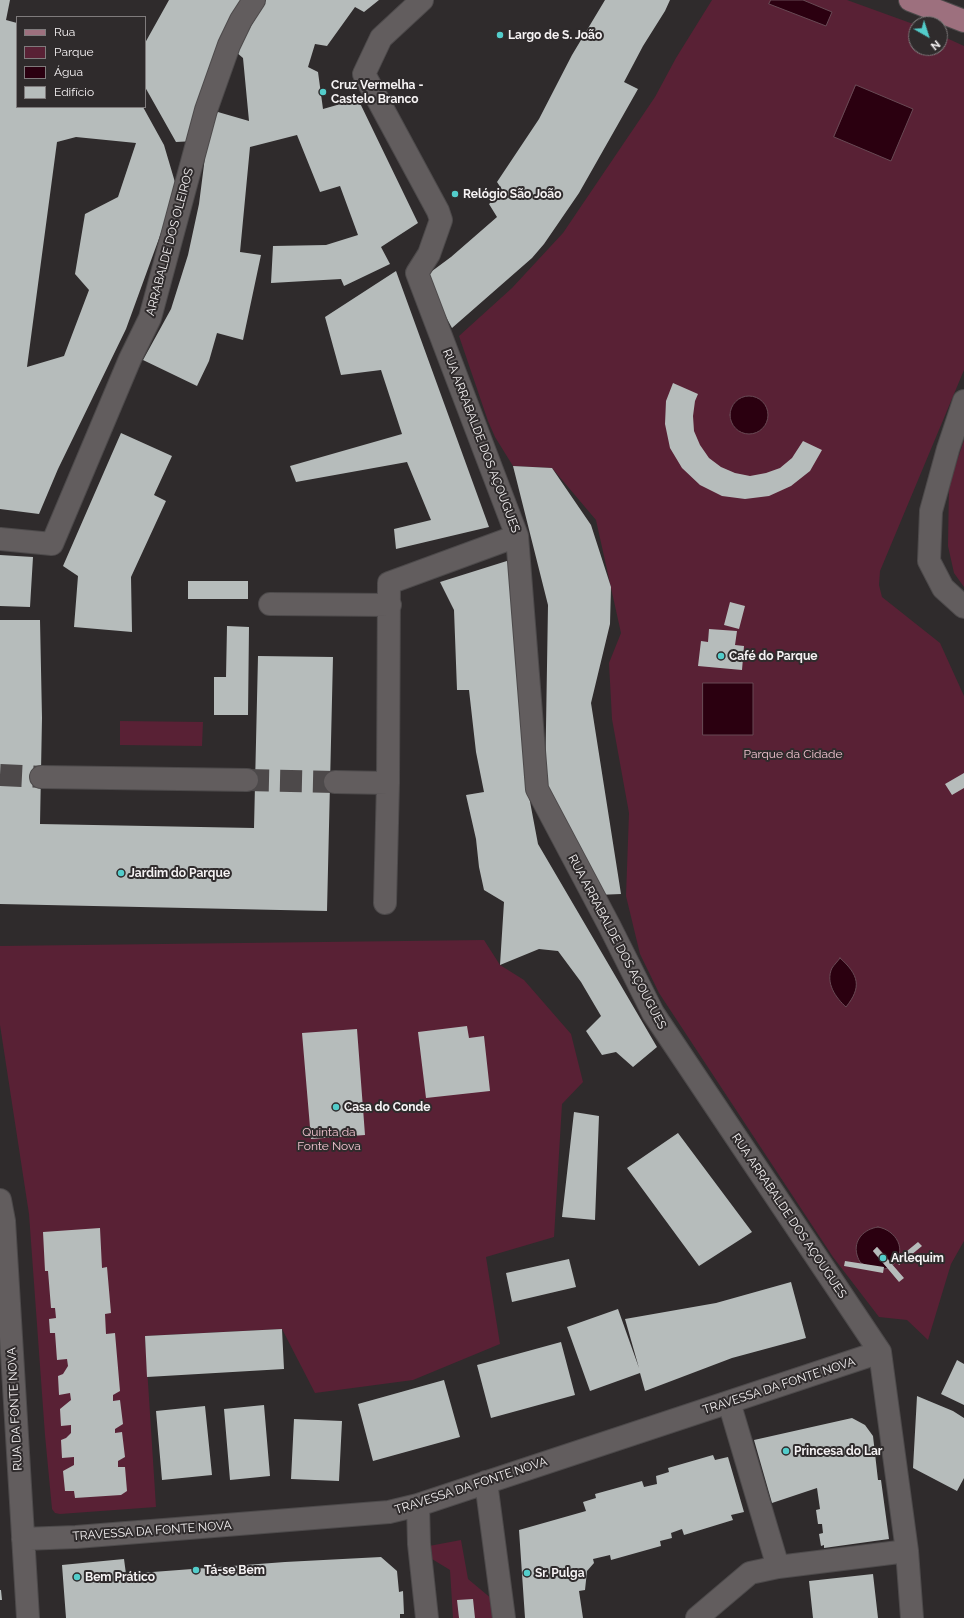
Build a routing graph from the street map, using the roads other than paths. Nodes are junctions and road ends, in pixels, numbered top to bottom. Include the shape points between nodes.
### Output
1 (254, 0) edge
2 (422, 0) edge
3 (910, 0) edge
4 (964, 20) edge
5 (964, 401) edge
6 (517, 536) junction
7 (0, 539) edge
8 (270, 604) dead end
9 (390, 605) junction
10 (964, 607) edge
11 (41, 777) tunnel mouth
12 (247, 780) tunnel mouth
13 (335, 782) tunnel mouth
14 (388, 783) junction
15 (385, 903) dead end
16 (0, 1200) edge
17 (880, 1352) junction
18 (729, 1402) junction
19 (486, 1482) junction
20 (418, 1505) junction
21 (23, 1539) junction
22 (907, 1551) junction
23 (778, 1567) junction
24 (28, 1618) edge
25 (427, 1618) edge
26 (504, 1618) edge
27 (697, 1618) edge
28 (912, 1618) edge

1 - 7 street, ARRABALDE DOS OLEIROS via 229,45 206,110 150,318 130,359 52,544
2 - 6 street, RUA ARRABALDE DOS AÇOUGUES via 381,38 364,74 438,211 440,220 429,254 417,273
3 - 4 main road
5 - 10 street via 931,511 929,561 943,588
6 - 9 street via 389,583
6 - 17 street, RUA ARRABALDE DOS AÇOUGUES via 536,789 653,1013
8 - 9 street
9 - 14 street
11 - 12 street
13 - 14 street
14 - 15 street
16 - 21 street, RUA DA FONTE NOVA via 4,1221
17 - 18 street, TRAVESSA DA FONTE NOVA
17 - 22 street, RUA ARRABALDE DOS AÇOUGUES
18 - 19 street, TRAVESSA DA FONTE NOVA
18 - 23 street
19 - 20 street, TRAVESSA DA FONTE NOVA
19 - 26 street
20 - 21 street, TRAVESSA DA FONTE NOVA via 389,1512
20 - 25 street via 419,1544
21 - 24 street, RUA DA FONTE NOVA
22 - 23 street
22 - 28 street, RUA ARRABALDE DOS AÇOUGUES
23 - 27 street via 750,1573

